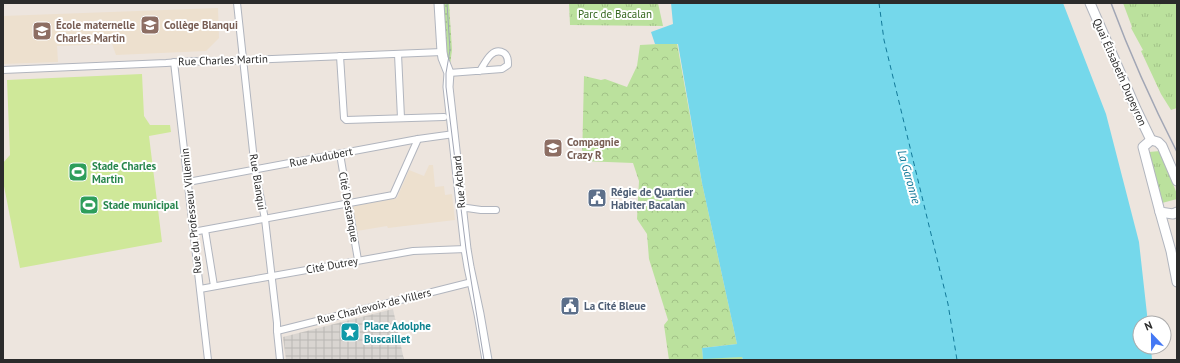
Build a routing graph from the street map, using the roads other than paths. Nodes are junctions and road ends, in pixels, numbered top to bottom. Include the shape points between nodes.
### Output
1 (237, 3) edge
2 (439, 3) edge
3 (1090, 3) edge
4 (442, 52) junction
5 (398, 54) junction
6 (340, 56) junction
7 (243, 60) junction
8 (174, 62) junction
9 (3, 70) edge
10 (480, 71) junction
11 (448, 73) junction
12 (444, 117) dead end
13 (401, 118) junction
14 (454, 134) junction
15 (418, 139) junction
16 (1151, 140) junction
17 (340, 154) junction
18 (255, 170) junction
19 (1177, 181) edge
20 (188, 182) junction
21 (349, 204) junction
22 (461, 208) junction
23 (496, 210) dead end
24 (1160, 212) junction
25 (1176, 213) edge
26 (265, 219) junction
27 (204, 230) junction
28 (193, 232) junction
29 (1167, 238) junction
30 (466, 249) junction
31 (358, 260) junction
32 (271, 276) junction
33 (472, 282) junction
34 (1177, 282) edge
35 (214, 286) junction
36 (200, 289) junction
37 (277, 331) junction
38 (208, 360) edge
39 (280, 360) edge
40 (487, 360) edge

1 - 7 street, Rue Blanqui
2 - 4 main road, Rue Achard
3 - 16 main road, Quai Élisabeth Dupeyron
4 - 5 street, Rue Charles Martin
4 - 11 main road, Rue Achard
5 - 6 street, Rue Charles Martin
5 - 13 street
6 - 7 street, Rue Charles Martin
6 - 13 street via 344,118
7 - 8 street, Rue Charles Martin
7 - 18 street, Rue Blanqui
8 - 9 street, Rue Charles Martin
8 - 20 street, Rue du Professeur Villemin
10 - 10 street via 494,52 499,51 507,56 506,68
10 - 11 street
11 - 14 main road, Rue Achard
12 - 13 street
14 - 15 street, Rue Audubert
14 - 22 main road, Rue Achard
15 - 17 street, Rue Audubert
15 - 21 street via 393,195
16 - 19 main road via 1162,146
16 - 24 main road via 1144,147
17 - 18 street, Rue Audubert
17 - 21 street, Cité Destanque
18 - 20 street, Rue Audubert
18 - 26 street, Rue Blanqui
20 - 28 street, Rue du Professeur Villemin
21 - 26 street
21 - 31 street, Cité Destanque
22 - 23 street
22 - 30 main road, Rue Achard
24 - 25 main road
24 - 29 main road
25 - 29 main road via 1168,222
26 - 27 street
26 - 32 street, Rue Blanqui
27 - 28 street
27 - 35 street
28 - 36 street, Rue du Professeur Villemin
29 - 34 main road
30 - 31 street, Cité Dutrey via 413,250
30 - 33 main road, Rue Achard
31 - 32 street, Cité Dutrey
32 - 35 street, Cité Dutrey
32 - 37 street, Rue Blanqui
33 - 37 street, Rue Charlevoix de Villers
33 - 40 main road, Rue Achard
35 - 36 street, Cité Dutrey
36 - 38 street, Rue du Professeur Villemin
37 - 39 street, Rue Blanqui

